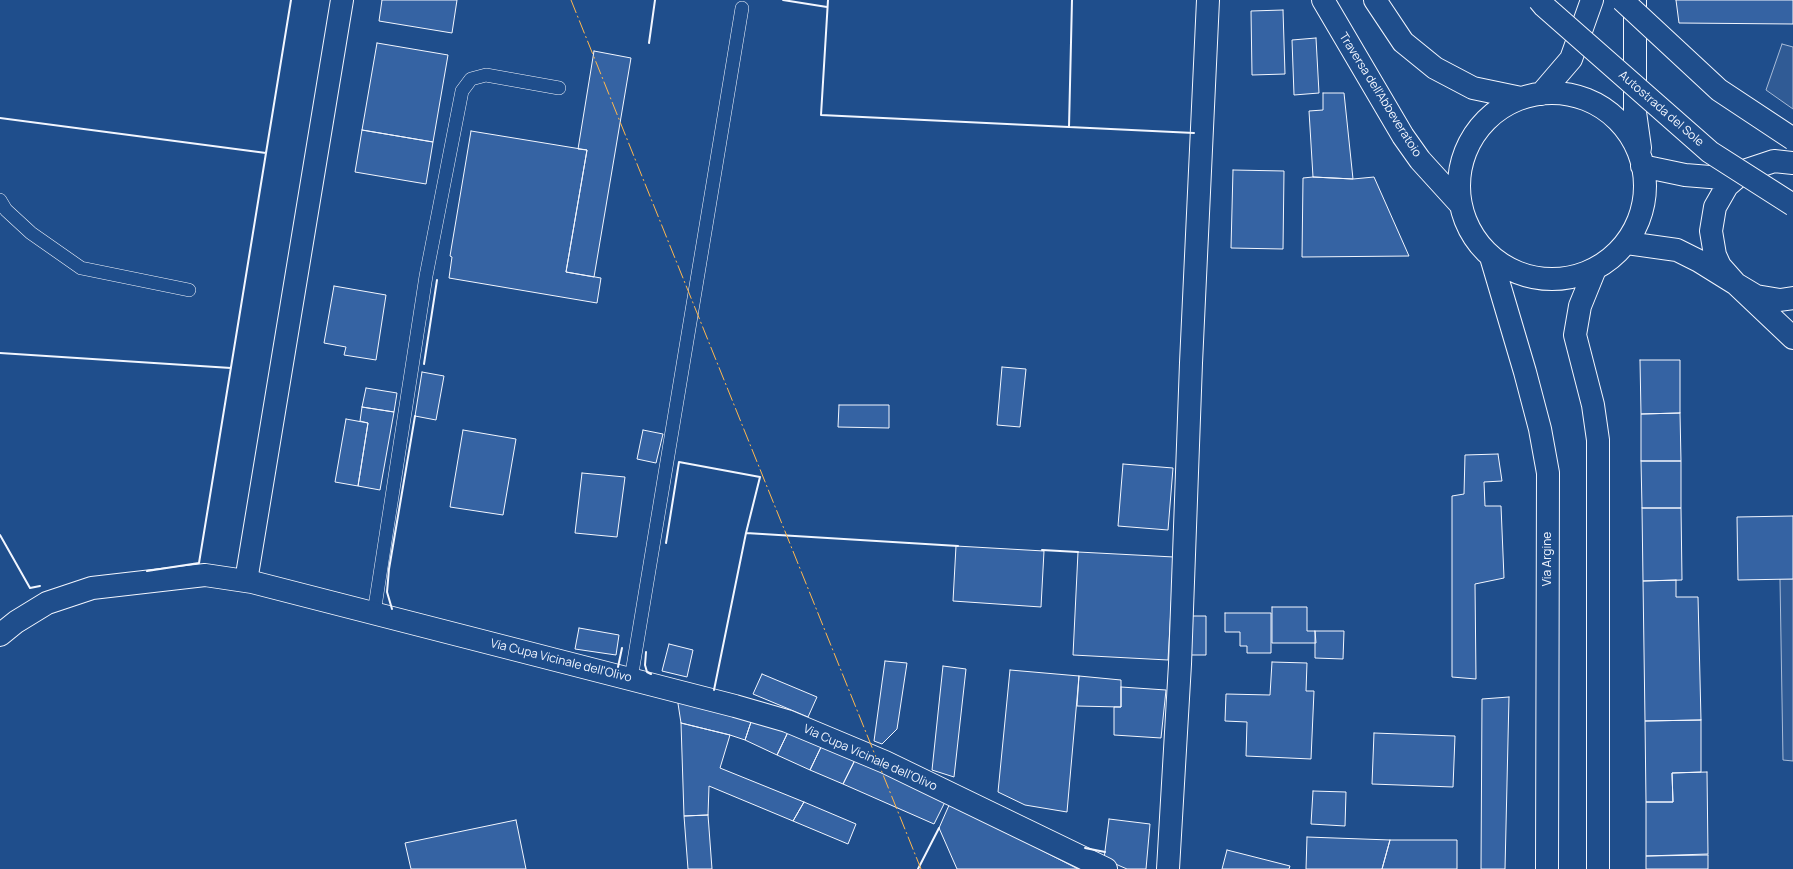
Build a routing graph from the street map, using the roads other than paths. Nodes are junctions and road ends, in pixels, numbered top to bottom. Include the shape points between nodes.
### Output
1 (342, 0) edge
2 (1208, 0) edge
3 (1323, 0) edge
4 (1375, 0) edge
5 (1539, 0) edge
6 (1592, 0) edge
7 (1622, 0) edge
8 (1635, 0) edge
9 (742, 8) dead end
10 (559, 88) dead end
11 (1531, 96) junction
12 (1793, 139) edge
13 (1642, 161) junction
14 (1793, 163) edge
15 (1735, 179) junction
16 (0, 200) edge
17 (1460, 204) junction
18 (1793, 205) edge
19 (1627, 243) junction
20 (1491, 257) junction
21 (1595, 269) junction
22 (1736, 284) junction
23 (189, 290) dead end
24 (1793, 298) edge
25 (1793, 338) edge
26 (246, 581) junction
27 (374, 613) junction
28 (0, 635) edge
29 (631, 679) junction
30 (1106, 869) edge
31 (1168, 869) edge
32 (1547, 869) edge
33 (1598, 869) edge

1 - 26 main road
2 - 31 main road via 1190,363 1180,664
3 - 17 main road, Traversa dell'Abbeveratoio via 1403,136 1420,160
4 - 11 main road via 1403,42 1435,68 1473,88
5 - 18 main road, Autostrada del Sole, bridge via 1710,152
6 - 11 main road via 1570,59
7 - 12 main road, bridge via 1719,90
8 - 13 main road via 1636,112
9 - 29 lane
10 - 27 lane via 486,75 471,79 462,91 426,276
11 - 13 main road via 1573,95 1602,107 1626,129
11 - 17 main road via 1498,111 1479,129 1465,152 1459,177
13 - 15 main road via 1685,175
13 - 19 main road via 1646,187 1641,216
14 - 15 main road via 1774,161 1747,170
15 - 22 main road via 1727,186 1715,207 1710,231 1720,266
16 - 23 lane via 6,210 31,233 81,268
17 - 20 main road via 1466,224 1476,242
19 - 21 main road via 1613,258
19 - 22 main road via 1677,250 1699,260
20 - 21 main road via 1523,276 1560,280
20 - 32 main road, Via Argine via 1529,386 1548,473
21 - 33 main road via 1580,306 1575,335 1593,405 1598,440
22 - 24 main road via 1756,296 1780,300
22 - 25 main road
26 - 27 main road, Via Cupa Vicinale dell'Olivo
26 - 28 main road, Via Cupa Vicinale dell'Olivo via 205,575 92,588 47,603
27 - 29 main road, Via Cupa Vicinale dell'Olivo
29 - 30 main road, Via Cupa Vicinale dell'Olivo via 787,721 885,762

